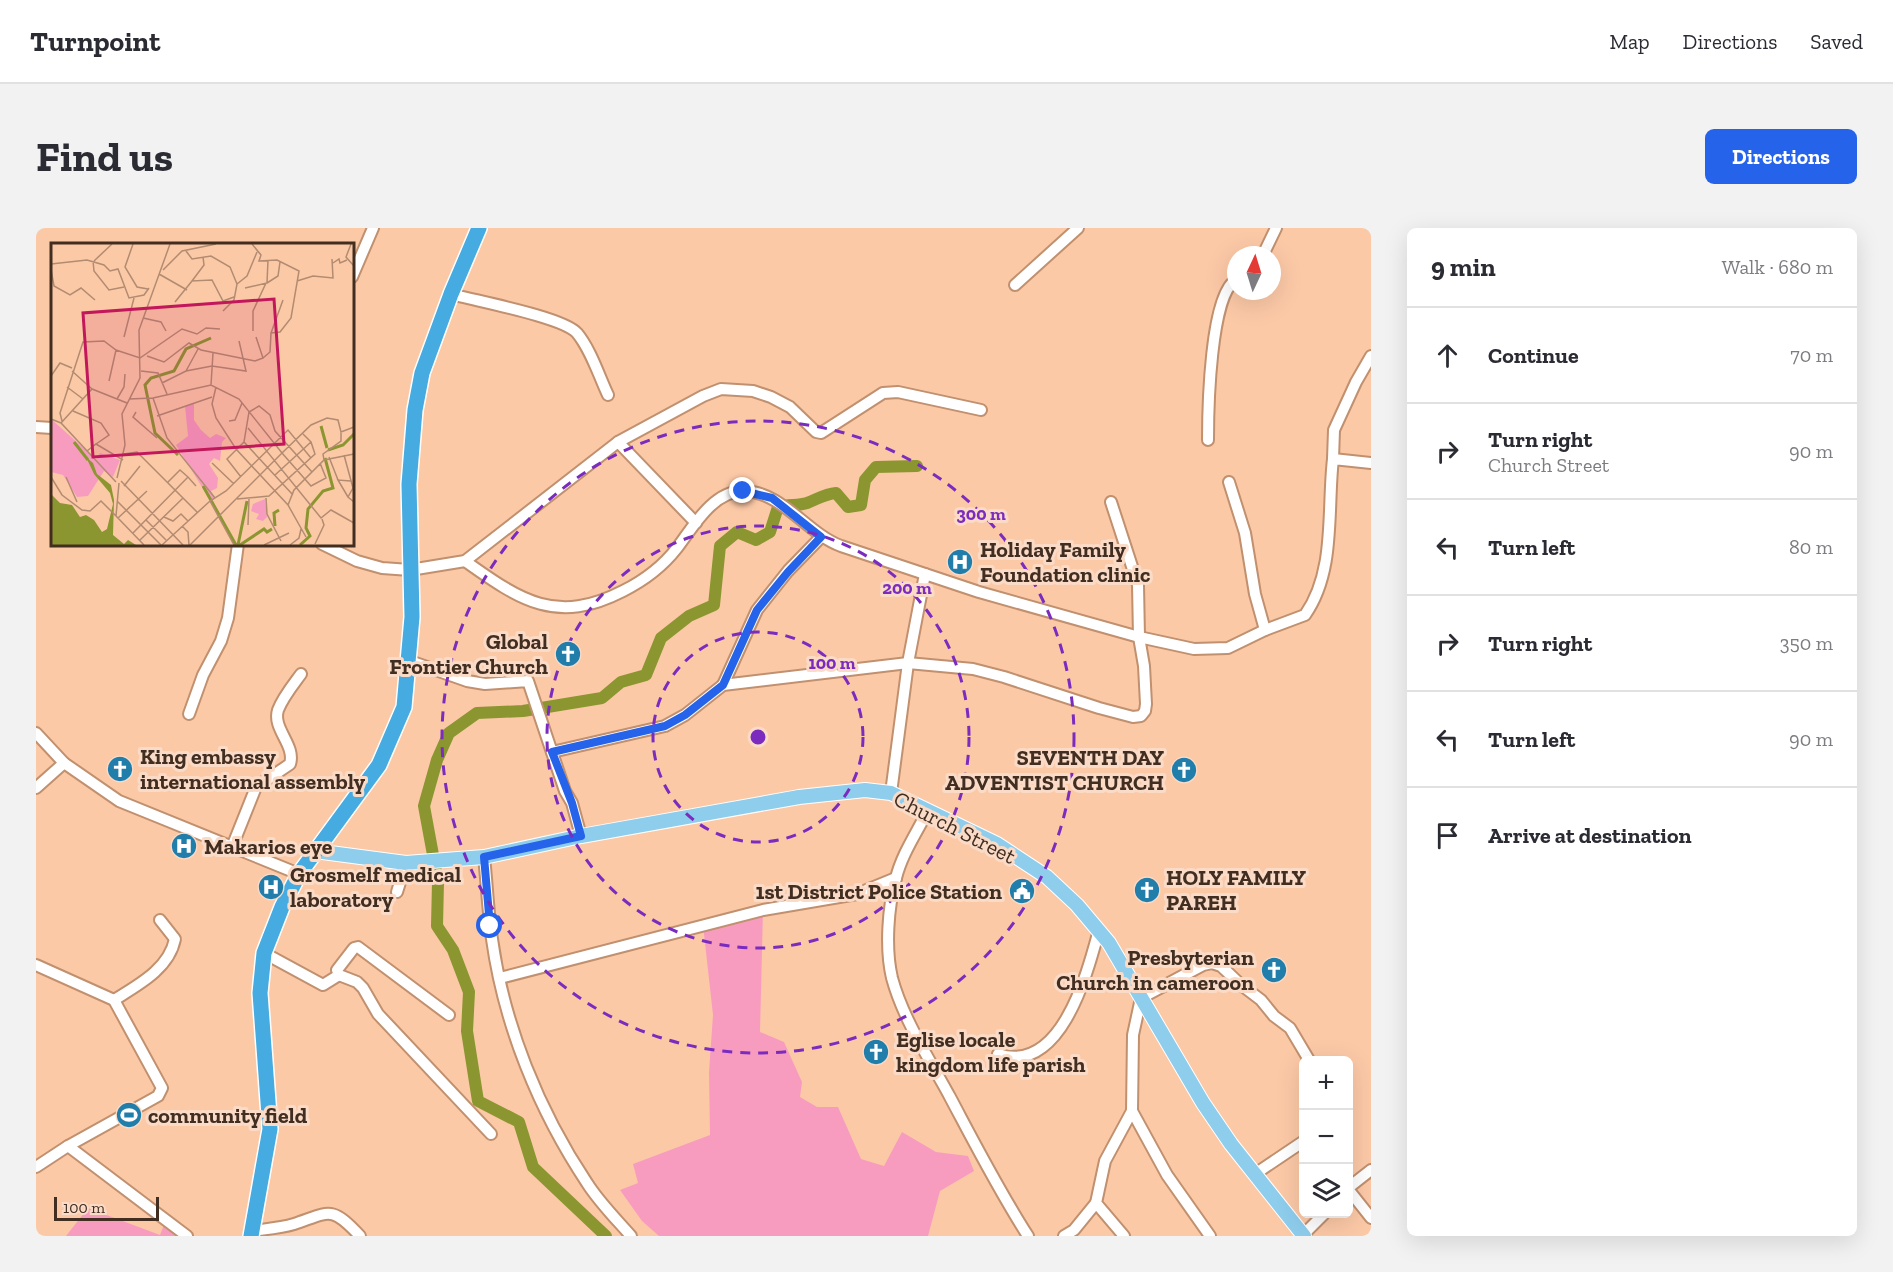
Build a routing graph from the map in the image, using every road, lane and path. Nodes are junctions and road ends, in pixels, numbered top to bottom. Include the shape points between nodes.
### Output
1 (373, 228) edge
2 (479, 228) edge
3 (1078, 228) edge
4 (1276, 228) edge
5 (1267, 246) edge
6 (354, 272) edge
7 (1015, 285) dead end
8 (1227, 290) edge
9 (451, 294) junction
10 (1371, 356) edge
11 (608, 395) dead end
12 (981, 410) dead end
13 (36, 427) edge
14 (51, 428) edge
15 (1208, 440) dead end
16 (618, 442) junction
17 (1333, 459) junction
18 (1371, 463) edge
19 (1229, 482) dead end
20 (1111, 502) dead end
21 (696, 523) junction
22 (821, 537) junction
23 (238, 546) edge
24 (326, 546) edge
25 (465, 561) junction
26 (410, 570) junction
27 (925, 574) junction
28 (1265, 630) junction
29 (1139, 637) junction
30 (410, 660) junction
31 (908, 663) junction
32 (301, 674) dead end
33 (723, 685) junction
34 (189, 714) dead end
35 (36, 733) edge
36 (552, 752) junction
37 (64, 763) junction
38 (36, 788) edge
39 (891, 793) junction
40 (927, 812) junction
41 (581, 836) junction
42 (232, 847) junction
43 (315, 851) junction
44 (484, 857) junction
45 (406, 863) junction
46 (299, 874) junction
47 (896, 878) junction
48 (397, 892) dead end
49 (160, 920) dead end
50 (1099, 930) junction
51 (264, 953) junction
52 (36, 965) edge
53 (339, 975) junction
54 (500, 978) junction
55 (1141, 998) junction
56 (114, 1000) junction
57 (449, 1015) dead end
58 (998, 1054) dead end
59 (1307, 1056) edge
60 (1131, 1111) junction
61 (491, 1134) dead end
62 (1299, 1144) edge
63 (68, 1146) junction
64 (36, 1167) edge
65 (1371, 1170) edge
66 (1255, 1174) junction
67 (1353, 1184) edge
68 (1353, 1195) edge
69 (1096, 1203) junction
70 (1320, 1218) edge
71 (1371, 1218) edge
72 (251, 1233) edge
73 (1204, 1234) edge
74 (187, 1236) edge
75 (360, 1236) edge
76 (631, 1236) edge
77 (1028, 1236) edge
78 (1064, 1236) edge
79 (1124, 1236) edge
80 (1303, 1236) edge

1 - 6 street
2 - 9 highway
3 - 7 street
4 - 5 street
8 - 15 street via 1211,351
9 - 11 street via 540,317 575,331
9 - 26 highway via 422,373 415,410 409,484
10 - 17 street via 1334,430
12 - 16 street via 898,392 883,393 821,433 771,397 753,391 720,389
13 - 14 street
16 - 21 street
16 - 25 street
17 - 18 street
17 - 28 street via 1326,556 1318,592 1305,615
19 - 28 street via 1245,533
20 - 29 street via 1138,585
21 - 22 street via 728,493 757,492 782,505
21 - 25 street via 651,573 604,601 577,608 560,609 533,601
22 - 27 street
22 - 33 street via 757,610
23 - 34 street via 228,618
24 - 26 street via 357,561
25 - 26 street
26 - 30 highway
27 - 29 street
27 - 31 street
28 - 29 street via 1228,648 1209,651
29 - 31 street via 1146,704 1141,716 1133,717 973,669
30 - 36 street via 467,681 528,681
30 - 43 highway via 404,707 389,747 360,794
31 - 33 street
31 - 39 street
32 - 42 street via 278,711 292,753 290,764 256,787
33 - 36 street via 665,726
35 - 37 street
36 - 41 street
37 - 38 street
37 - 42 street via 119,801
39 - 40 main road, Church Street
39 - 41 main road, Church Street via 837,791
40 - 47 street
40 - 50 main road, Church Street via 997,844 1047,877
41 - 44 main road, Church Street
42 - 46 street
43 - 45 main road, Church Street
43 - 46 highway
44 - 45 main road, Church Street
44 - 54 street
45 - 48 street
46 - 51 highway
47 - 54 street via 857,894 764,910
47 - 77 street via 890,945 898,996
49 - 56 street via 176,939 174,947 164,964
50 - 55 main road, Church Street
50 - 58 street via 1075,1004 1044,1046 1022,1058
51 - 53 street via 323,985
51 - 72 highway via 260,993 270,1129
52 - 56 street
53 - 57 street via 337,970 358,947
53 - 61 street via 363,988 378,1014
54 - 76 street via 518,1047 542,1100 588,1185
55 - 59 street via 1203,965 1221,966 1290,1028
55 - 60 street via 1133,1035
55 - 66 main road, Church Street via 1203,1103
56 - 63 street via 159,1082 161,1093
60 - 69 street via 1105,1161
60 - 73 street
62 - 66 street
63 - 64 street
63 - 74 street
65 - 67 street
66 - 80 main road, Church Street
68 - 71 street
69 - 78 street via 1074,1230
69 - 79 street
70 - 80 street
72 - 75 street via 329,1213 340,1217

